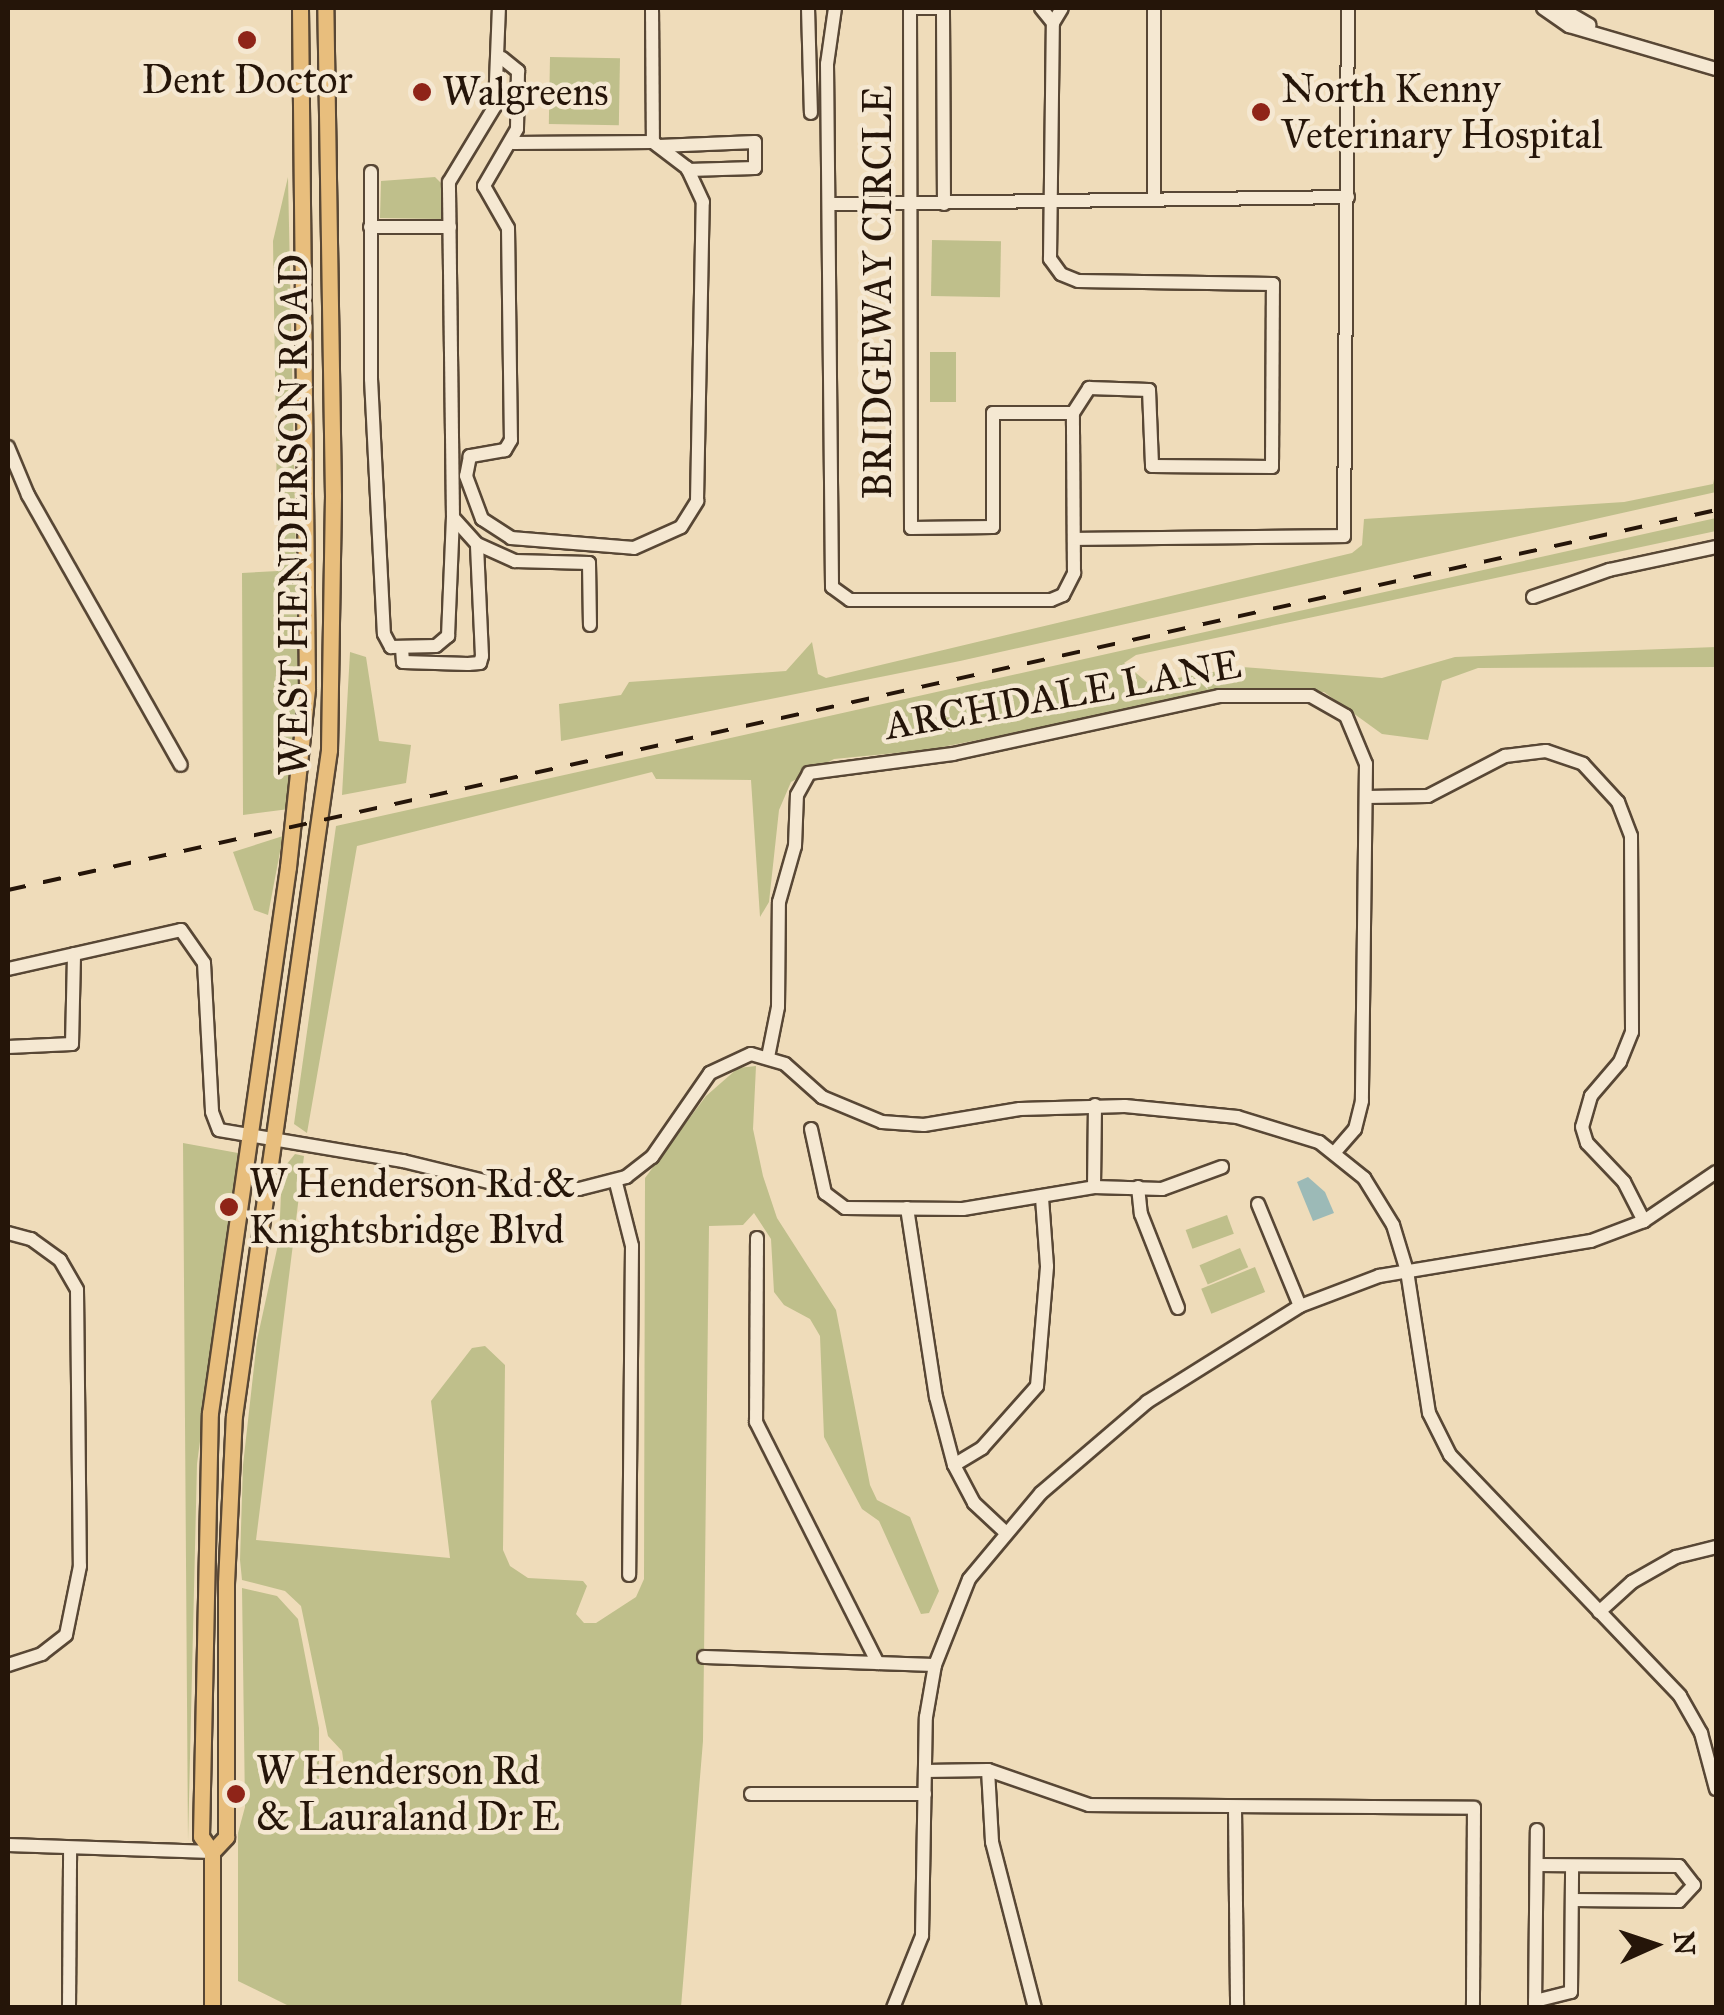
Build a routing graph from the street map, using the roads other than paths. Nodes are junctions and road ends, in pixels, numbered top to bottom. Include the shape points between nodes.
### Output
1 (300, 8) edge
2 (324, 8) edge
3 (499, 8) edge
4 (652, 8) edge
5 (808, 8) edge
6 (835, 8) edge
7 (1040, 8) edge
8 (1062, 8) edge
9 (1154, 8) edge
10 (1348, 8) edge
11 (1543, 8) edge
12 (1560, 8) edge
13 (1053, 23) junction
14 (1604, 34) junction
15 (502, 58) junction
16 (1716, 68) edge
17 (811, 113) dead end
18 (513, 143) junction
19 (656, 144) junction
20 (688, 170) junction
21 (371, 172) dead end
22 (1348, 197) junction
23 (1154, 198) junction
24 (830, 204) junction
25 (910, 204) junction
26 (944, 204) junction
27 (1050, 204) junction
28 (370, 227) junction
29 (450, 227) junction
30 (1073, 413) junction
31 (8, 455) edge
32 (453, 516) junction
33 (1074, 539) junction
34 (477, 544) junction
35 (1716, 547) edge
36 (1533, 597) dead end
37 (590, 625) dead end
38 (402, 648) junction
39 (181, 766) dead end
40 (1366, 797) junction
41 (74, 954) junction
42 (8, 969) edge
43 (8, 1047) edge
44 (768, 1056) junction
45 (1096, 1105) junction
46 (811, 1129) dead end
47 (248, 1136) junction
48 (274, 1140) junction
49 (1335, 1152) junction
50 (1222, 1168) dead end
51 (1716, 1172) edge
52 (616, 1183) junction
53 (1094, 1187) junction
54 (1138, 1187) junction
55 (1042, 1198) junction
56 (1258, 1204) dead end
57 (906, 1208) junction
58 (1644, 1220) junction
59 (8, 1233) edge
60 (757, 1238) dead end
61 (1407, 1271) junction
62 (1300, 1306) junction
63 (1178, 1308) dead end
64 (954, 1465) junction
65 (1005, 1532) junction
66 (1716, 1547) edge
67 (629, 1575) dead end
68 (1599, 1612) junction
69 (704, 1657) dead end
70 (878, 1663) junction
71 (8, 1665) edge
72 (935, 1665) junction
73 (988, 1770) junction
74 (925, 1771) junction
75 (1716, 1789) edge
76 (751, 1794) dead end
77 (925, 1794) junction
78 (1235, 1808) junction
79 (1538, 1830) dead end
80 (8, 1846) edge
81 (70, 1851) junction
82 (212, 1852) junction
83 (1537, 1865) junction
84 (1572, 1866) junction
85 (1573, 1900) junction
86 (1535, 2004) edge
87 (69, 2008) edge
88 (212, 2008) edge
89 (893, 2008) edge
90 (1035, 2008) edge
91 (1236, 2008) edge
92 (1472, 2008) edge

1 - 47 main road, WEST HENDERSON ROAD via 307,688
2 - 48 main road, WEST HENDERSON ROAD via 332,685 323,808
3 - 15 street
4 - 19 street
5 - 17 street
6 - 24 street via 828,32
7 - 13 street
8 - 13 street
9 - 23 street
10 - 22 street
11 - 14 street via 1569,26
12 - 14 street
13 - 27 street
14 - 16 street
15 - 18 street via 518,72
15 - 29 street via 495,106 452,170
18 - 19 street
18 - 20 street via 484,186 508,228 511,440 504,450 468,459 470,498 482,519 511,538 634,548 681,527 702,476 702,202
19 - 20 street
19 - 20 street via 755,142 755,168
21 - 28 street
22 - 23 street
22 - 33 street via 1344,536
23 - 27 street via 1148,204
24 - 25 street
24 - 33 street via 831,578 838,596 1052,600 1071,585
25 - 26 street
25 - 26 street, BRIDGEWAY CIRCLE via 910,8 943,8
25 - 30 street, BRIDGEWAY CIRCLE via 911,528 993,527 993,414
26 - 27 street
27 - 30 street via 1050,259 1078,281 1272,284 1272,467 1152,466 1152,400 1143,387 1089,388
28 - 29 street
28 - 38 street via 384,634 392,647
29 - 32 street
30 - 33 street
31 - 39 street
32 - 34 street
32 - 38 street via 448,636 436,646
34 - 37 street via 515,561 589,563
34 - 38 street via 480,664 403,662
35 - 36 street via 1609,570
40 - 44 street, ARCHDALE LANE via 1364,750 1355,728 1336,706 1298,694 1219,696 954,754 816,769 800,784 794,846 778,902 778,1007
40 - 49 street, ARCHDALE LANE via 1362,1101 1354,1129
40 - 58 street via 1428,796 1505,756 1546,751 1583,764 1618,802 1631,836 1632,1032 1620,1062 1591,1096 1582,1127
41 - 42 street
41 - 43 street via 72,1044
41 - 47 street via 172,929 190,934 206,979 214,1124
44 - 45 street via 833,1104 882,1122 924,1124
44 - 52 street via 739,1056 716,1067 652,1157
45 - 49 street via 1237,1118 1288,1129
45 - 53 street
46 - 57 street via 829,1201 845,1208
47 - 48 street
47 - 82 main road, WEST HENDERSON ROAD via 205,1495 201,1836
48 - 52 street via 517,1189
48 - 82 main road, WEST HENDERSON ROAD via 234,1416 226,1836
49 - 61 street via 1384,1207
50 - 54 street via 1162,1189
51 - 58 street
52 - 67 street via 632,1246
53 - 54 street
53 - 55 street
54 - 63 street via 1141,1214
55 - 57 street
55 - 64 street via 1047,1266 1037,1386 982,1448
56 - 62 street
57 - 64 street via 936,1398
58 - 61 street via 1592,1242
59 - 71 street via 31,1239 60,1260 77,1290 80,1418 80,1582 73,1620 56,1646
60 - 70 street via 756,1422
61 - 62 street
61 - 68 street via 1424,1389 1438,1433 1463,1476
62 - 65 street via 1146,1402
64 - 65 street via 974,1502
65 - 72 street via 970,1579
66 - 68 street via 1676,1557 1632,1582
68 - 75 street via 1680,1696 1700,1733
69 - 70 street
70 - 72 street
72 - 74 street
73 - 74 street
73 - 78 street via 1089,1805
73 - 90 street via 992,1842
74 - 77 street
76 - 77 street
77 - 89 street via 922,1936
78 - 91 street
78 - 92 street via 1474,1808
79 - 83 street
80 - 81 street
81 - 82 street
81 - 87 street
82 - 88 main road, WEST HENDERSON ROAD
83 - 84 street
83 - 86 street
84 - 85 street
84 - 85 street via 1679,1866 1694,1885 1679,1902
85 - 86 street via 1570,1992

